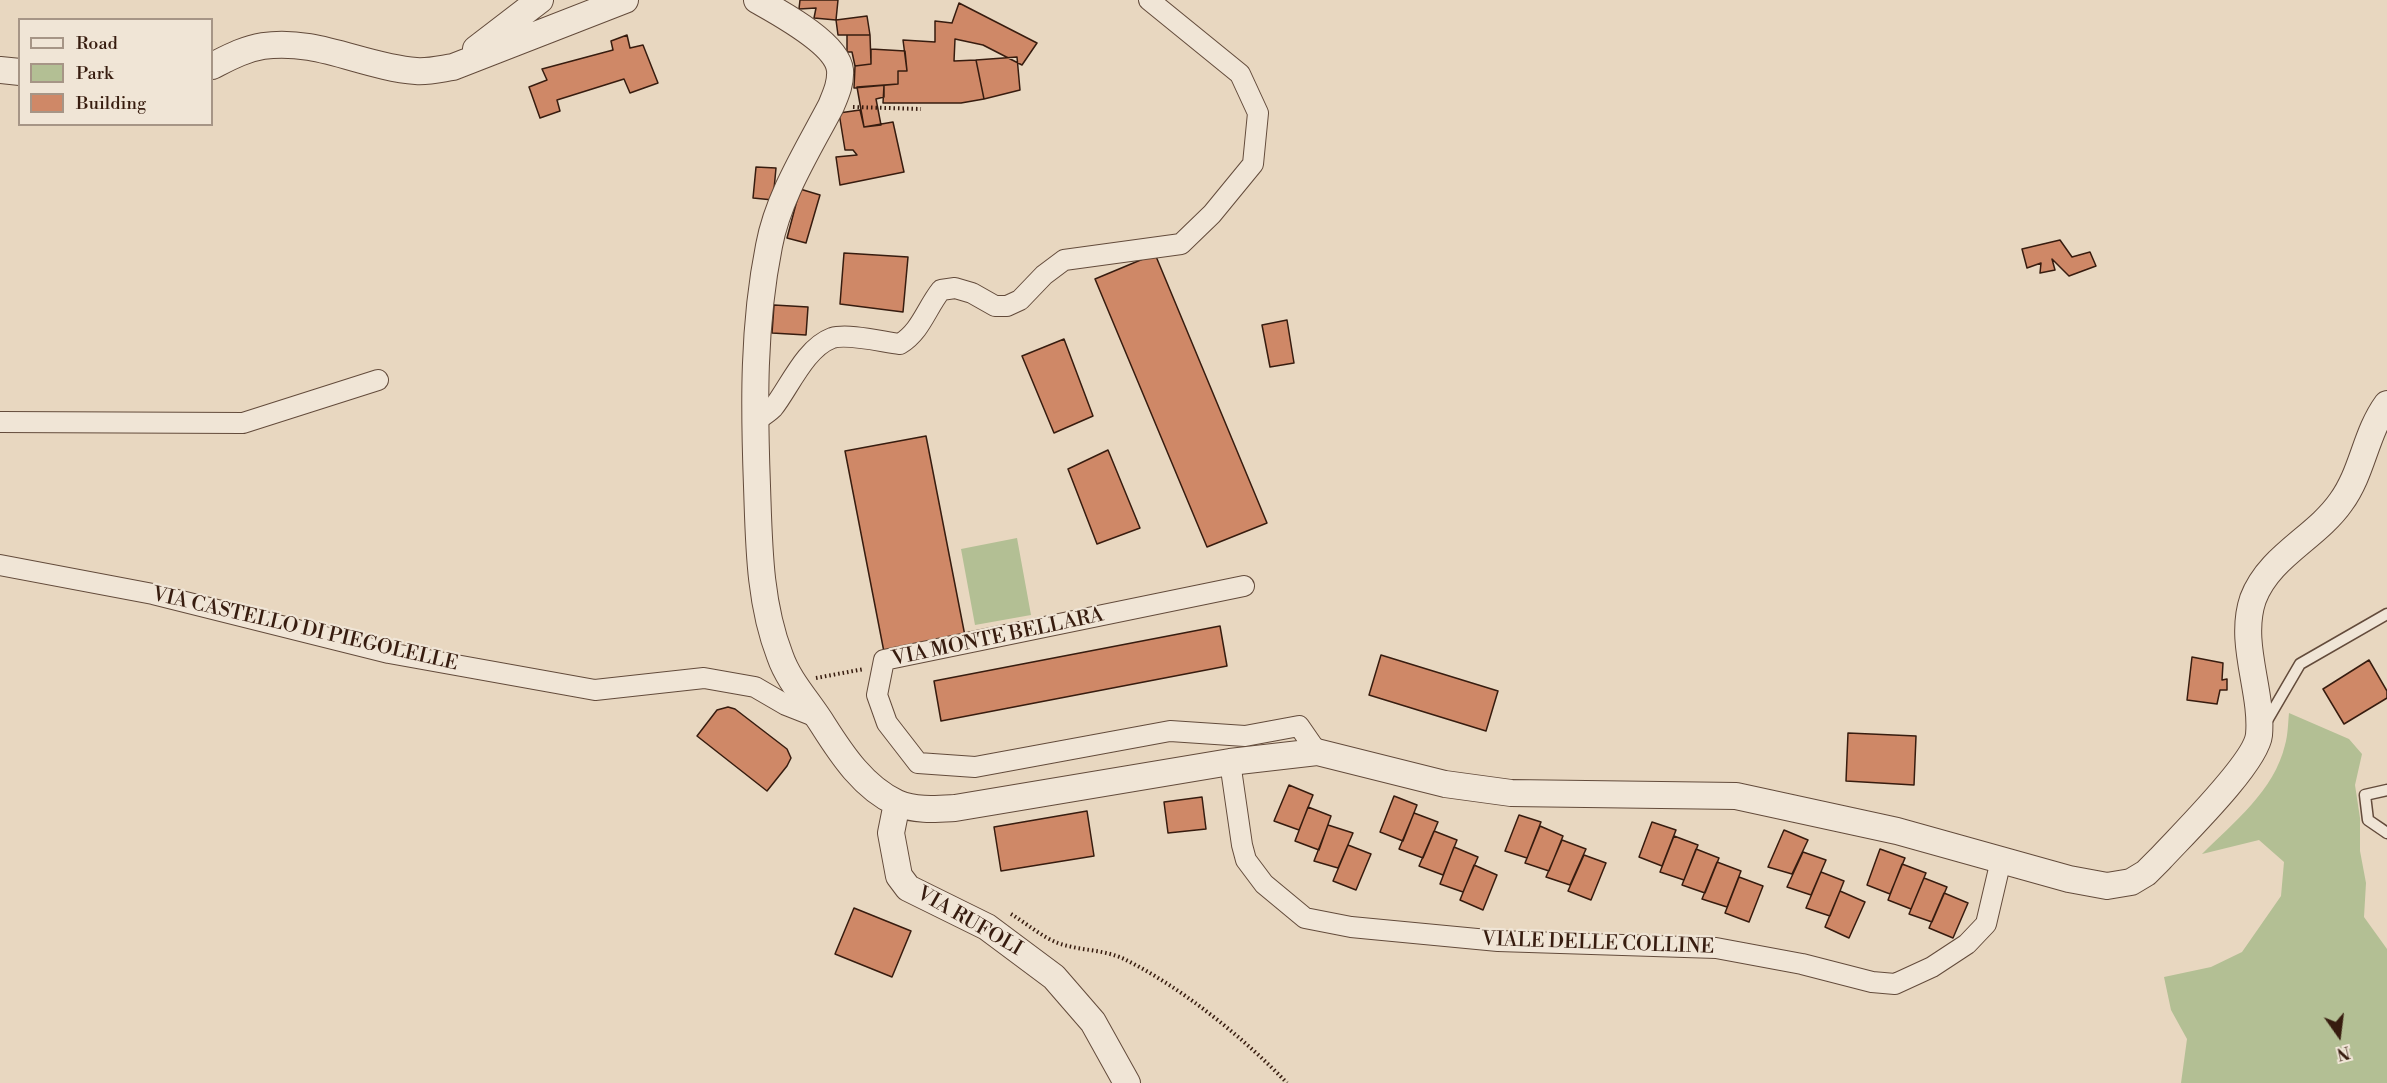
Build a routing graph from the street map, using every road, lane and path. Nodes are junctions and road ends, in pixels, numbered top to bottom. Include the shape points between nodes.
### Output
1 (540, 0) edge
2 (625, 0) edge
3 (757, 0) edge
4 (1149, 0) edge
5 (213, 66) edge
6 (453, 67) junction
7 (0, 70) edge
8 (18, 72) edge
9 (831, 106) junction
10 (921, 109) dead end
11 (378, 380) dead end
12 (2387, 404) edge
13 (0, 422) edge
14 (754, 422) junction
15 (0, 565) edge
16 (1244, 586) dead end
17 (2387, 614) edge
18 (883, 665) junction
19 (794, 683) junction
20 (819, 718) junction
21 (2259, 735) junction
22 (1317, 752) junction
23 (1230, 762) junction
24 (2387, 790) edge
25 (897, 804) junction
26 (2387, 833) edge
27 (2001, 860) junction
28 (1005, 910) dead end
29 (1126, 1083) edge
30 (1287, 1083) edge

1 - 6 street
2 - 6 street
3 - 9 street via 810,33 836,57 839,87
4 - 14 street via 1240,74 1258,113 1253,164 1212,214 1181,244 1064,260 1020,300 1007,306 995,306 955,288 941,290 915,335 900,344 832,338 794,373 772,409
5 - 6 street via 242,52 282,44 403,69
7 - 8 street
9 - 10 path
9 - 14 street via 776,216 757,339
11 - 13 street via 243,423
12 - 21 street via 2374,422 2361,462 2341,502 2270,570 2253,600 2249,628
14 - 19 street via 762,585 779,655
15 - 20 street, VIA CASTELLO DI PIEGOLELLE via 153,594 389,653 595,690 704,678 755,687
16 - 18 street, VIA MONTE BELLARA via 884,660
17 - 21 lane via 2300,664
18 - 19 path
18 - 22 street, VIA MONTE BELLARA via 877,695 887,723 918,763 975,767 1170,731 1245,736 1299,726
19 - 20 street
20 - 25 street via 845,761
21 - 27 street via 2242,767 2160,859 2131,882 2107,886
22 - 23 street
22 - 27 street via 1445,784 1511,793 1736,796 1898,831
23 - 25 street via 955,808 924,809
23 - 27 street, VIALE DELLE COLLINE via 1246,860 1264,884 1305,918 1351,927 1498,941 1716,948 1895,984 1932,967 1967,944 1986,924
24 - 26 lane via 2365,795 2368,820
25 - 29 street, VIA RUFOLI via 891,833 899,876 908,888 987,927 1054,977 1093,1022
28 - 30 path via 1057,943 1107,951 1126,960 1203,1009

